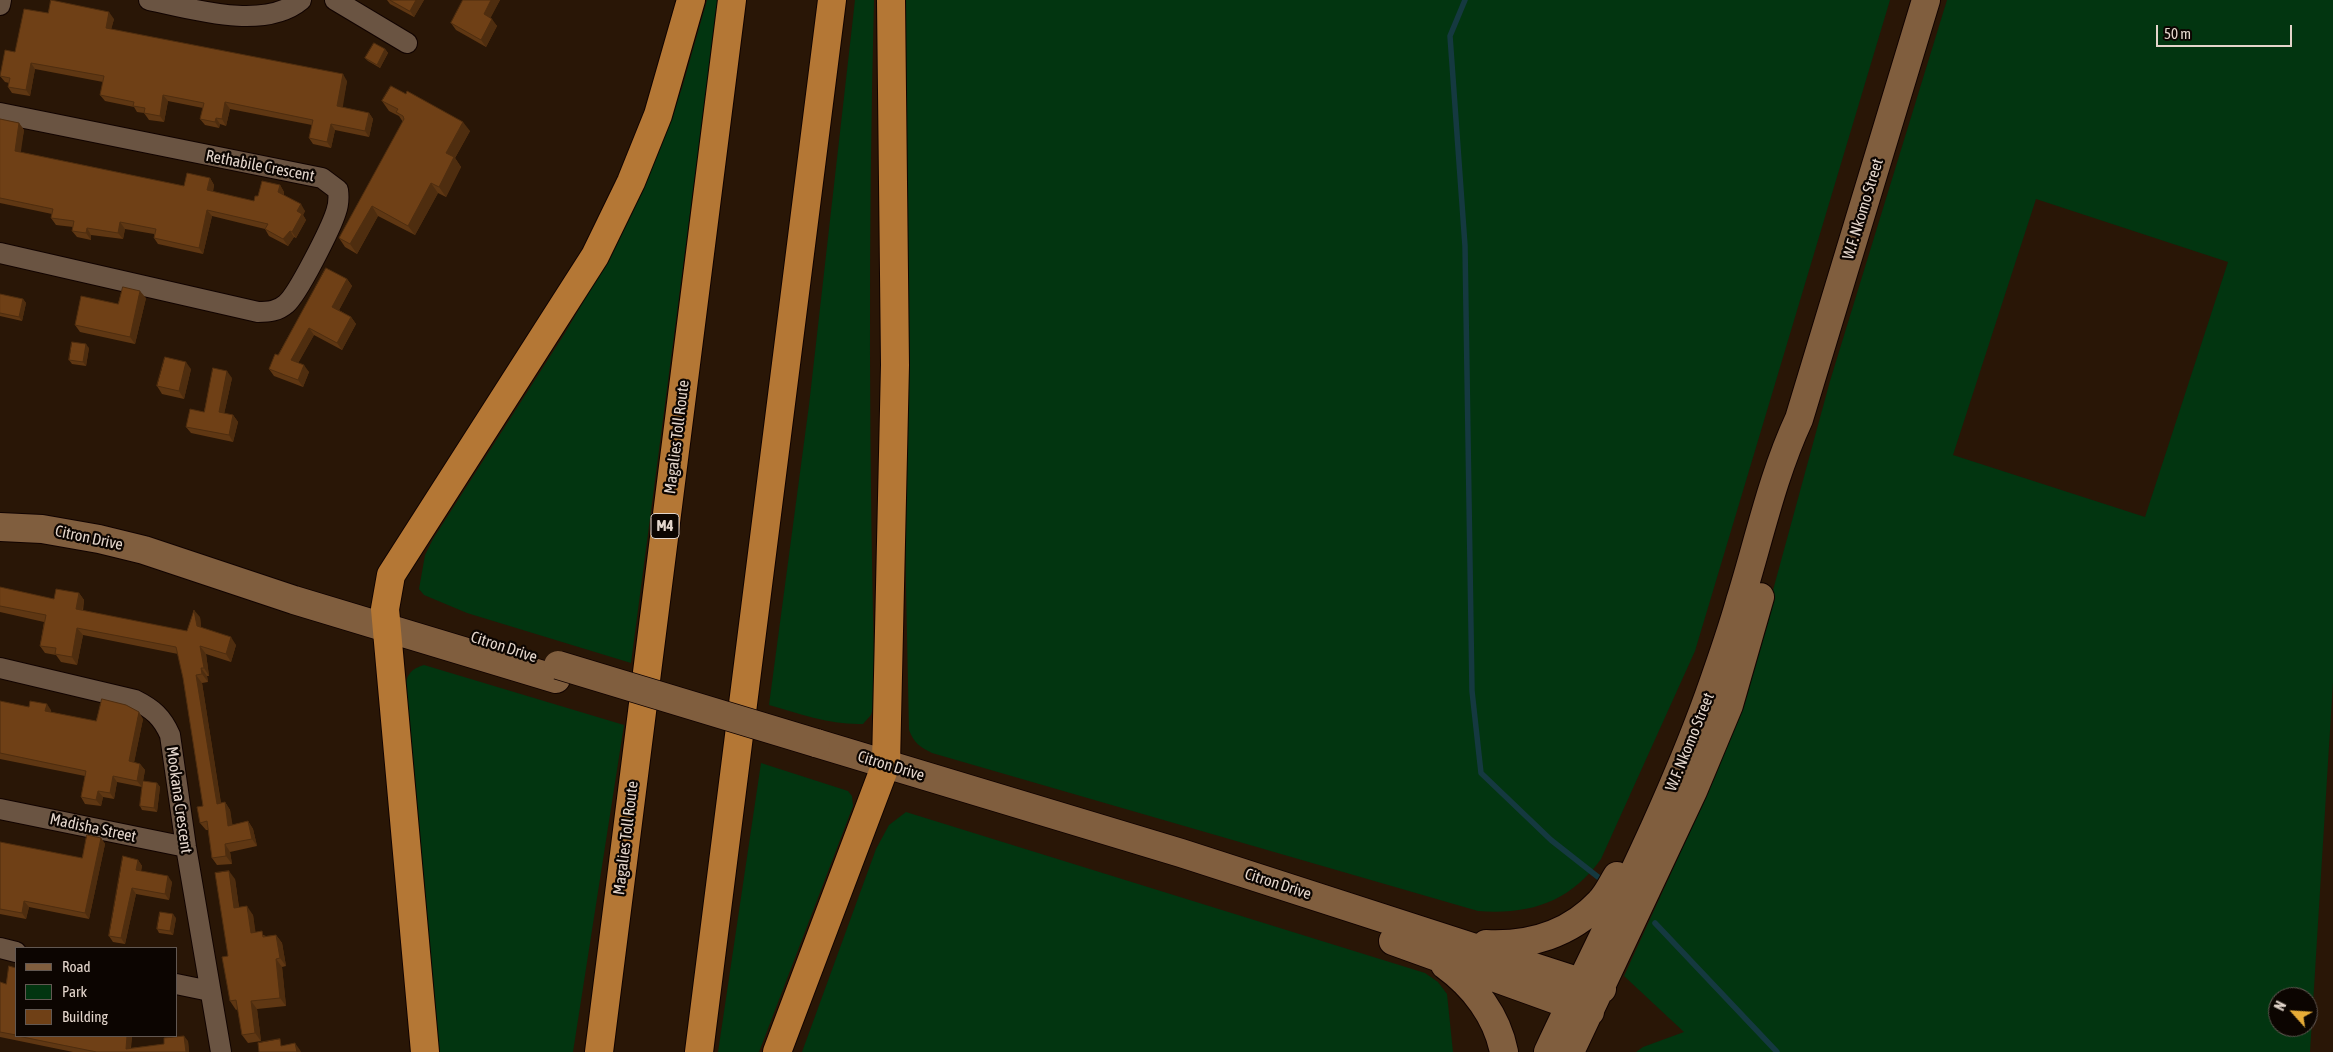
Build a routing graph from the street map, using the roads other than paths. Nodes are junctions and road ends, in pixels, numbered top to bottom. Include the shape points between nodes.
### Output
1 (1, 0) edge
2 (148, 0) edge
3 (301, 0) edge
4 (335, 0) edge
5 (691, 0) edge
6 (732, 0) edge
7 (832, 0) edge
8 (890, 0) edge
9 (1926, 0) edge
10 (0, 5) edge
11 (407, 42) dead end
12 (0, 113) edge
13 (0, 253) edge
14 (1799, 419) junction
15 (0, 527) edge
16 (385, 618) junction
17 (0, 668) edge
18 (1708, 696) junction
19 (884, 771) junction
20 (0, 809) edge
21 (186, 847) junction
22 (1426, 942) junction
23 (0, 948) edge
24 (15, 952) edge
25 (178, 984) edge
26 (210, 992) junction
27 (1586, 997) junction
28 (221, 1052) edge
29 (425, 1052) edge
30 (599, 1052) edge
31 (700, 1052) edge
32 (777, 1052) edge
33 (1504, 1052) edge
34 (1548, 1052) edge
35 (1570, 1052) edge

1 - 10 street
2 - 3 street via 210,13 255,16 276,14 292,8
4 - 11 street
5 - 16 highway via 658,114 595,256 408,545 391,576
6 - 30 highway, Magalies Toll Route / M4
7 - 31 highway
8 - 19 highway via 895,365
9 - 14 main road, W.F. Nkomo Street
12 - 13 street, Rethabile Crescent via 322,178 338,190 339,200 336,214 297,290 287,303 274,311 258,312
14 - 18 main road, W.F. Nkomo Street via 1775,480
14 - 27 main road, W.F. Nkomo Street via 1798,448 1729,705 1693,791
15 - 16 main road, Citron Drive via 42,529 100,539 356,600
16 - 19 main road, Citron Drive, bridge
16 - 29 highway
17 - 21 street, Mookana Crescent via 118,695 150,707 163,720 170,735
18 - 22 main road via 1622,867 1602,901 1584,917 1563,930 1512,945
18 - 27 main road, W.F. Nkomo Street
19 - 22 main road, Citron Drive via 1181,853
19 - 32 highway
20 - 21 street, Madisha Street
21 - 26 street, Mookana Crescent
22 - 27 main road, Citron Drive
22 - 33 main road via 1478,994 1490,1014
23 - 24 street
25 - 26 street
26 - 28 street, Mookana Crescent
27 - 34 main road, W.F. Nkomo Street
27 - 35 main road, W.F. Nkomo Street

